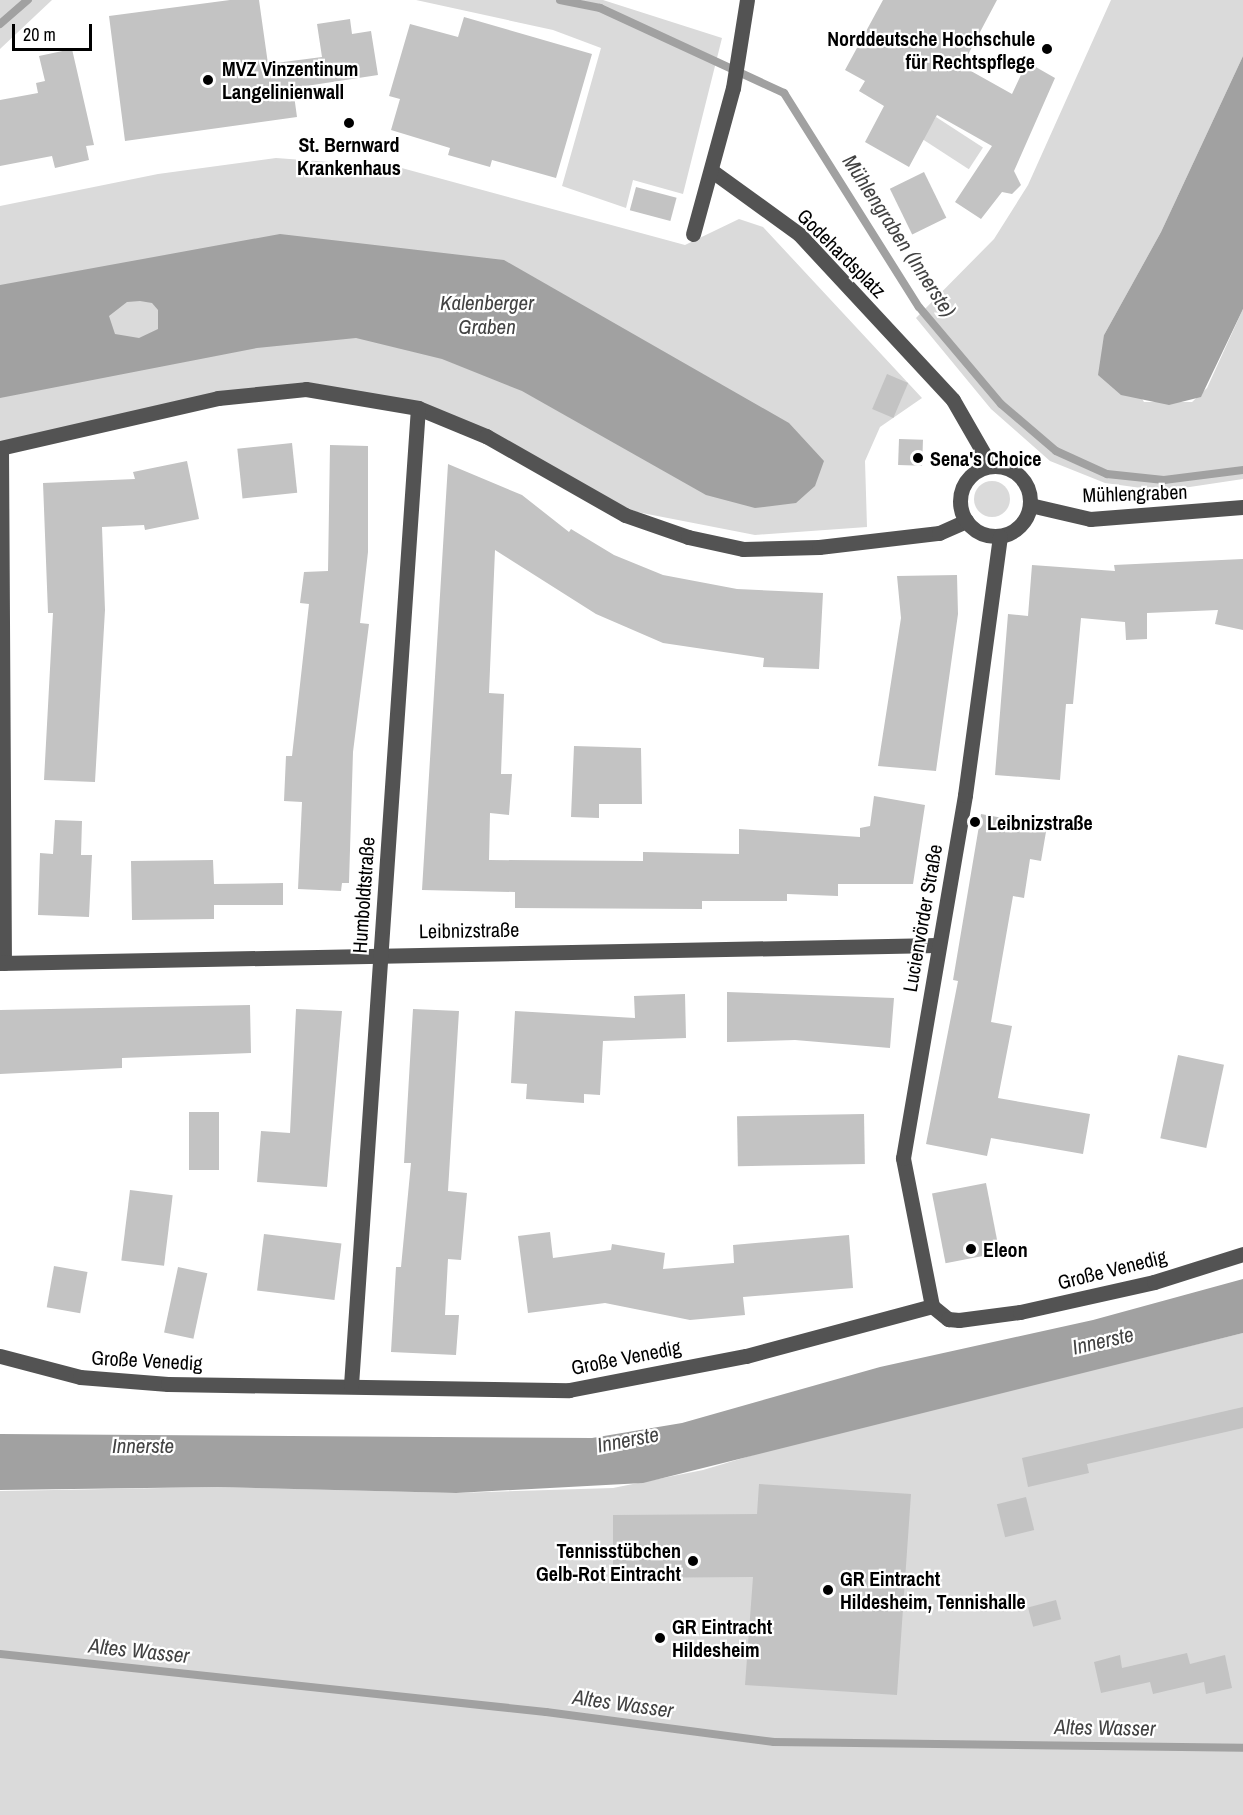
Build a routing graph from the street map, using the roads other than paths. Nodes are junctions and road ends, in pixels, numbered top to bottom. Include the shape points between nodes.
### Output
1 (747, 0) edge
2 (712, 171) junction
3 (693, 234) dead end
4 (418, 408) junction
5 (1, 448) edge
6 (991, 466) junction
7 (1030, 506) junction
8 (1243, 507) edge
9 (966, 521) junction
10 (1000, 536) junction
11 (938, 945) junction
12 (381, 952) junction
13 (2, 963) edge
14 (1243, 1254) edge
15 (932, 1306) junction
16 (0, 1356) edge
17 (351, 1385) junction

1 - 2 street via 733,88
2 - 3 street
2 - 6 street, Godehardsplatz via 799,234 953,400
4 - 5 street via 306,389 218,398
4 - 9 street via 486,436 625,515 688,537 732,546 819,547 939,533
4 - 12 street, Humboldtstraße
5 - 13 street
6 - 7 street via 1020,476
6 - 9 street via 980,469 963,486 961,510
7 - 8 street, Mühlengraben via 1090,519
7 - 10 street via 1020,525
9 - 10 street via 981,533
10 - 11 street, Lucienvörder Straße via 965,795
11 - 12 street, Leibnizstraße
11 - 15 street, Lucienvörder Straße via 903,1158
12 - 13 street, Leibnizstraße
12 - 17 street, Humboldtstraße
14 - 15 street, Große Venedig via 1154,1282 1020,1312 959,1320 948,1318
15 - 17 street, Große Venedig via 746,1356 606,1386 569,1390
16 - 17 street, Große Venedig via 58,1373 110,1381

